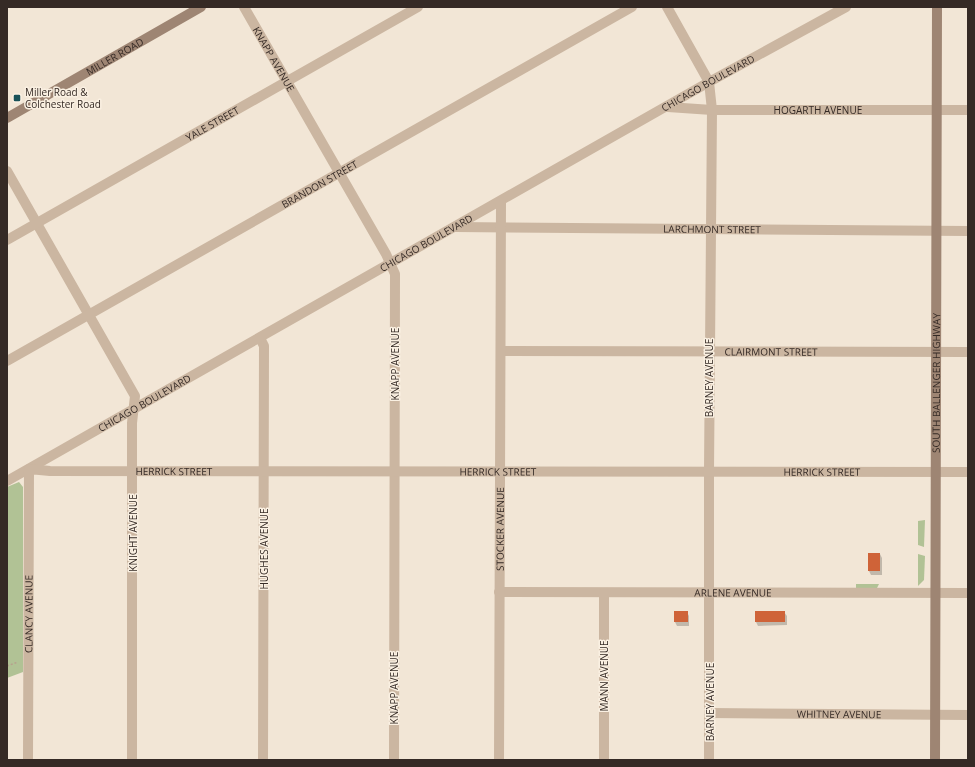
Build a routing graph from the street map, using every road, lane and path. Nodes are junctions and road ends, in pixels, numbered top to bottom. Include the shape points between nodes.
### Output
1 (201, 7) edge
2 (244, 7) edge
3 (418, 7) edge
4 (632, 7) edge
5 (668, 7) edge
6 (846, 7) edge
7 (937, 7) edge
8 (286, 81) junction
9 (709, 82) junction
10 (668, 107) junction
11 (712, 110) junction
12 (937, 110) junction
13 (968, 110) edge
14 (7, 118) edge
15 (7, 171) edge
16 (339, 173) junction
17 (501, 202) junction
18 (37, 223) junction
19 (456, 227) junction
20 (501, 229) junction
21 (710, 230) junction
22 (968, 230) edge
23 (936, 231) junction
24 (7, 240) edge
25 (391, 264) junction
26 (89, 315) junction
27 (260, 338) junction
28 (501, 351) junction
29 (710, 351) junction
30 (936, 352) junction
31 (968, 352) edge
32 (7, 361) edge
33 (134, 410) junction
34 (29, 469) junction
35 (132, 471) junction
36 (264, 471) junction
37 (708, 471) junction
38 (937, 471) junction
39 (395, 472) junction
40 (500, 472) junction
41 (968, 472) edge
42 (7, 481) edge
43 (499, 592) junction
44 (604, 593) junction
45 (936, 593) junction
46 (968, 593) edge
47 (709, 594) junction
48 (29, 662) junction
49 (7, 666) edge
50 (710, 713) junction
51 (935, 715) junction
52 (968, 715) edge
53 (28, 760) edge
54 (132, 760) edge
55 (263, 760) edge
56 (394, 760) edge
57 (499, 760) edge
58 (604, 760) edge
59 (709, 760) edge
60 (935, 760) edge

1 - 14 main road, MILLER ROAD
2 - 8 street, KNAPP AVENUE
3 - 8 street, YALE STREET
4 - 16 street, BRANDON STREET
5 - 9 street, BARNEY AVENUE
6 - 9 street, CHICAGO BOULEVARD
7 - 12 main road, SOUTH BALLENGER HIGHWAY
8 - 16 street, KNAPP AVENUE
8 - 18 street, YALE STREET
9 - 10 street, CHICAGO BOULEVARD
9 - 11 street, BARNEY AVENUE
10 - 11 street, HOGARTH AVENUE
10 - 17 street, CHICAGO BOULEVARD
11 - 12 street, HOGARTH AVENUE
11 - 21 street, BARNEY AVENUE
12 - 13 street, HOGARTH AVENUE
12 - 23 main road, SOUTH BALLENGER HIGHWAY
15 - 18 street, KNIGHT AVENUE
16 - 25 street, KNAPP AVENUE
16 - 26 street, BRANDON STREET
17 - 19 street, CHICAGO BOULEVARD
17 - 20 street, STOCKER AVENUE
18 - 24 street, YALE STREET
18 - 26 street, KNIGHT AVENUE
19 - 20 street, LARCHMONT STREET
19 - 25 street, CHICAGO BOULEVARD
20 - 21 street, LARCHMONT STREET
20 - 28 street, STOCKER AVENUE
21 - 23 street, LARCHMONT STREET
21 - 29 street, BARNEY AVENUE
22 - 23 street, LARCHMONT STREET
23 - 30 main road, SOUTH BALLENGER HIGHWAY
25 - 27 street, CHICAGO BOULEVARD
25 - 39 street, KNAPP AVENUE via 395,274
26 - 32 street, BRANDON STREET
26 - 33 street, KNIGHT AVENUE via 135,396
27 - 33 street, CHICAGO BOULEVARD
27 - 36 street, HUGHES AVENUE via 264,346
28 - 29 street, CLAIRMONT STREET
28 - 40 street, STOCKER AVENUE
29 - 30 street, CLAIRMONT STREET
29 - 37 street, BARNEY AVENUE
30 - 31 street, CLAIRMONT STREET
30 - 38 main road, SOUTH BALLENGER HIGHWAY
33 - 34 street, CHICAGO BOULEVARD
33 - 35 street, KNIGHT AVENUE
34 - 35 street, HERRICK STREET
34 - 42 street, CHICAGO BOULEVARD
34 - 48 street, CLANCY AVENUE
35 - 36 street, HERRICK STREET
35 - 54 street, KNIGHT AVENUE
36 - 39 street, HERRICK STREET
36 - 55 street, HUGHES AVENUE
37 - 38 street, HERRICK STREET
37 - 40 street, HERRICK STREET
37 - 47 street, BARNEY AVENUE
38 - 41 street, HERRICK STREET
38 - 45 main road, SOUTH BALLENGER HIGHWAY
39 - 40 street, HERRICK STREET
39 - 56 street, KNAPP AVENUE
40 - 43 street, STOCKER AVENUE
43 - 44 street, ARLENE AVENUE
43 - 57 street, STOCKER AVENUE
44 - 47 street, ARLENE AVENUE
44 - 58 street, MANN AVENUE
45 - 46 street, ARLENE AVENUE
45 - 47 street, ARLENE AVENUE
45 - 51 main road, SOUTH BALLENGER HIGHWAY
47 - 50 street, BARNEY AVENUE
48 - 49 path
48 - 53 street, CLANCY AVENUE
50 - 51 street, WHITNEY AVENUE
50 - 59 street, BARNEY AVENUE
51 - 52 street, WHITNEY AVENUE
51 - 60 main road, SOUTH BALLENGER HIGHWAY

